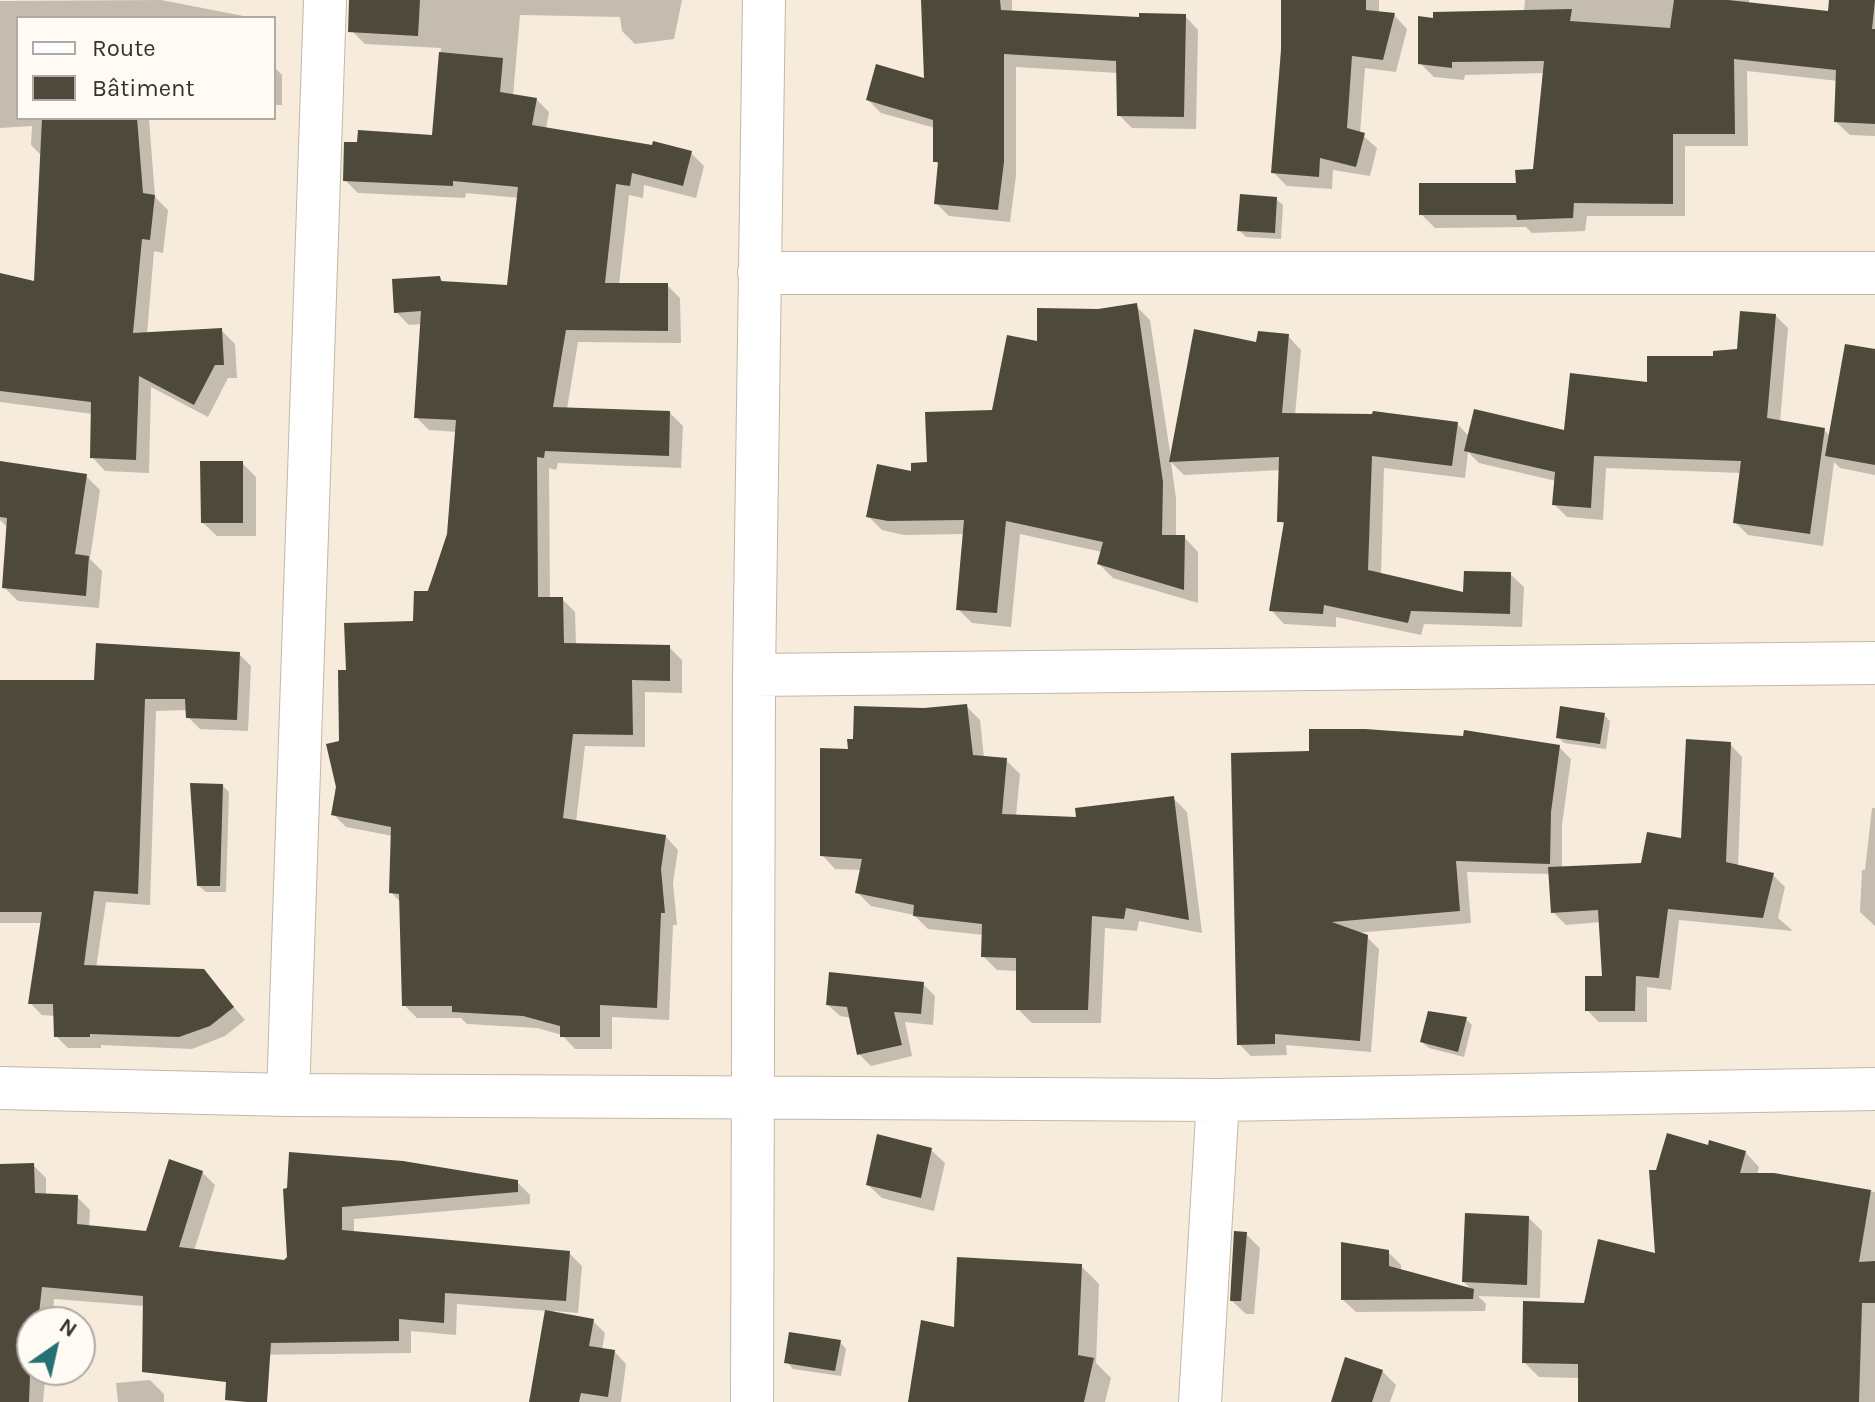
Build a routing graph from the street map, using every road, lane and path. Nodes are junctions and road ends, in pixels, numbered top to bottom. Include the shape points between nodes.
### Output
1 (325, 0) edge
2 (764, 0) edge
3 (759, 273) junction
4 (1875, 273) edge
5 (1875, 663) edge
6 (754, 675) junction
7 (0, 1088) edge
8 (1875, 1089) edge
9 (288, 1095) junction
10 (753, 1099) junction
11 (1218, 1100) junction
12 (752, 1402) edge
13 (1200, 1402) edge

1 - 9 street
2 - 3 street
3 - 4 street
3 - 6 street
5 - 6 street
6 - 10 street
7 - 9 street
8 - 11 street
9 - 10 street
10 - 11 street
10 - 12 street
11 - 13 street

